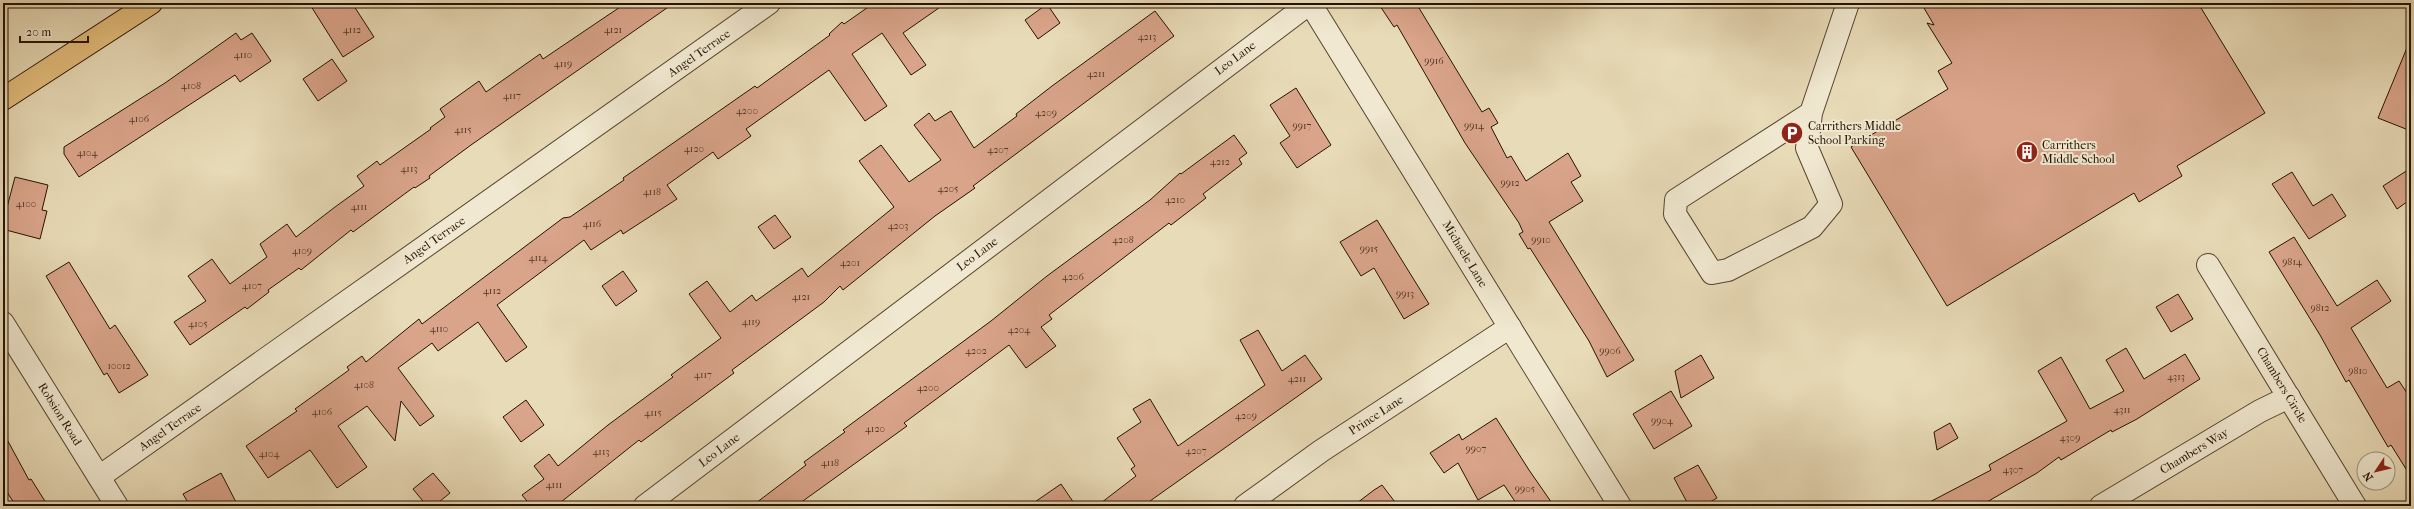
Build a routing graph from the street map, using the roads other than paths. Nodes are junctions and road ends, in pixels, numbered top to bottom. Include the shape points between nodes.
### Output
1 (151, 3) edge
2 (769, 3) edge
3 (1310, 3) edge
4 (1848, 3) edge
5 (3, 100) edge
6 (1811, 113) junction
7 (2208, 265) dead end
8 (3, 323) edge
9 (1510, 327) junction
10 (2289, 397) junction
11 (99, 477) junction
12 (117, 506) edge
13 (645, 506) edge
14 (1245, 506) edge
15 (1620, 506) edge
16 (2101, 506) edge
17 (2355, 506) edge

1 - 5 main road
2 - 11 street, Angel Terrace
3 - 9 street, Michaele Lane
3 - 13 street, Leo Lane
4 - 6 street
6 - 6 street via 1807,148 1831,204 1812,227 1728,270 1712,273 1675,214 1676,200
7 - 10 street, Chambers Circle
8 - 11 street, Robsion Road
9 - 14 street, Prince Lane via 1321,451
9 - 15 street, Michaele Lane
10 - 16 street, Chambers Way via 2260,411
10 - 17 street, Chambers Circle
11 - 12 street, Robsion Road

